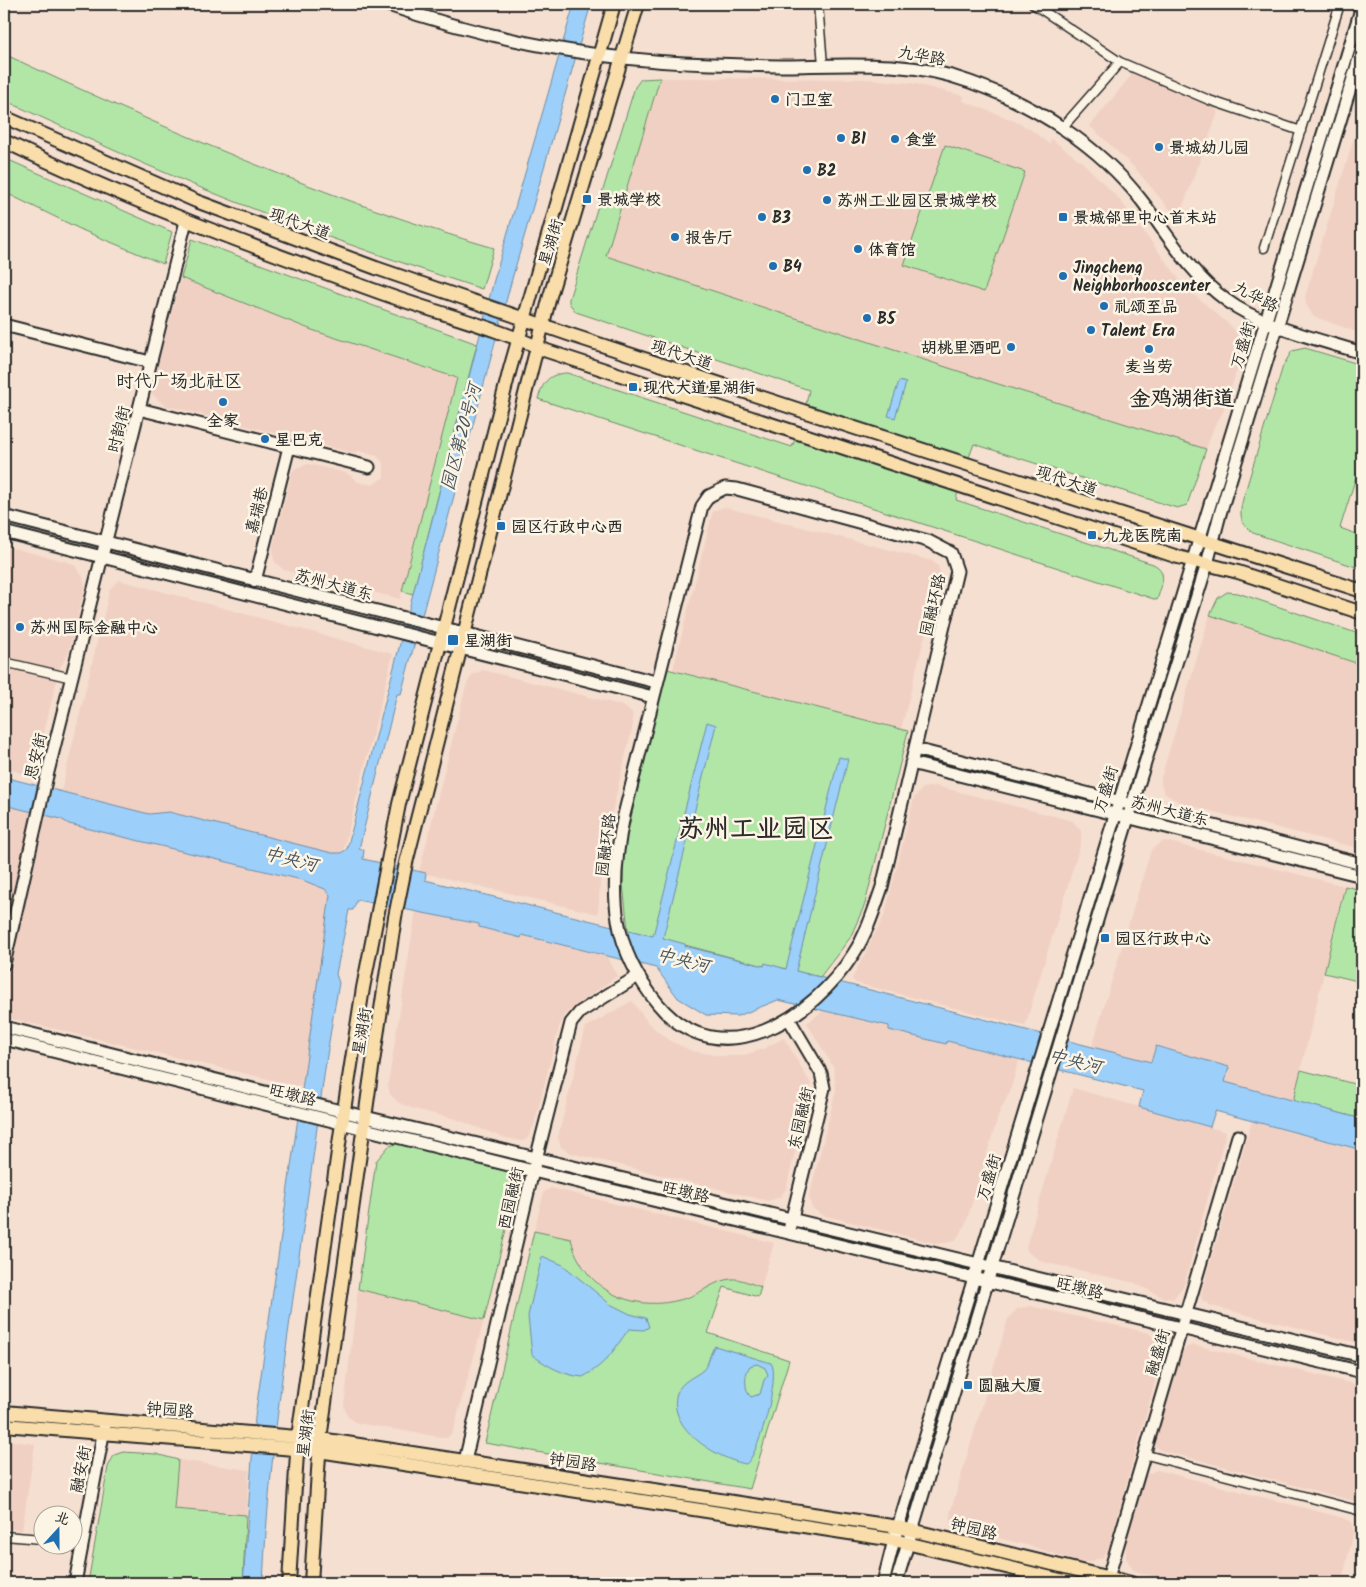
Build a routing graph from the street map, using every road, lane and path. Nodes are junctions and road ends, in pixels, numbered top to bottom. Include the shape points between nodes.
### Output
1 (386, 4) edge
2 (614, 4) edge
3 (638, 4) edge
4 (818, 4) edge
5 (1033, 4) edge
6 (1340, 4) edge
7 (1362, 6) edge
8 (1362, 49) edge
9 (600, 55) junction
10 (622, 58) junction
11 (1120, 62) junction
12 (823, 65) junction
13 (4, 118) edge
14 (1062, 128) junction
15 (1301, 131) junction
16 (4, 141) edge
17 (186, 221) junction
18 (1264, 248) dead end
19 (524, 317) junction
20 (1266, 321) junction
21 (4, 325) edge
22 (543, 325) junction
23 (1278, 325) junction
24 (518, 338) junction
25 (537, 346) junction
26 (1362, 353) edge
27 (150, 362) junction
28 (139, 409) junction
29 (289, 447) junction
30 (369, 466) dead end
31 (4, 516) edge
32 (4, 532) edge
33 (1199, 538) junction
34 (1214, 542) junction
35 (107, 543) junction
36 (103, 557) junction
37 (1192, 561) junction
38 (1207, 564) junction
39 (255, 581) junction
40 (1362, 591) edge
41 (1362, 613) edge
42 (443, 630) junction
43 (464, 635) junction
44 (439, 644) junction
45 (460, 649) junction
46 (4, 662) edge
47 (72, 678) junction
48 (656, 682) junction
49 (653, 697) junction
50 (915, 749) junction
51 (911, 763) junction
52 (1119, 801) junction
53 (1132, 805) junction
54 (1115, 814) junction
55 (1129, 817) junction
56 (1362, 864) edge
57 (1362, 876) edge
58 (4, 964) edge
59 (636, 971) junction
60 (793, 1016) junction
61 (4, 1026) edge
62 (4, 1039) edge
63 (293, 1105) junction
64 (342, 1117) junction
65 (364, 1123) junction
66 (1238, 1136) dead end
67 (536, 1158) junction
68 (533, 1171) junction
69 (792, 1220) junction
70 (789, 1232) junction
71 (978, 1265) junction
72 (992, 1268) junction
73 (974, 1278) junction
74 (987, 1282) junction
75 (1185, 1314) junction
76 (1181, 1328) junction
77 (1362, 1356) edge
78 (1362, 1372) edge
79 (4, 1412) edge
80 (106, 1420) junction
81 (4, 1425) edge
82 (104, 1434) junction
83 (278, 1441) junction
84 (297, 1443) junction
85 (319, 1445) junction
86 (1143, 1454) junction
87 (465, 1461) junction
88 (1361, 1511) dead end
89 (82, 1523) edge
90 (898, 1527) junction
91 (912, 1530) junction
92 (4, 1536) edge
93 (32, 1538) edge
94 (894, 1540) junction
95 (908, 1543) junction
96 (76, 1554) edge
97 (1108, 1578) junction
98 (75, 1583) edge
99 (289, 1583) edge
100 (311, 1583) edge
101 (883, 1583) edge
102 (896, 1583) edge
103 (1073, 1583) edge
104 (1131, 1583) edge

1 - 9 main road, 九华路 via 474,31
2 - 9 main road, 星湖街
3 - 10 main road, 星湖街
4 - 12 street
5 - 11 street
6 - 15 street
7 - 20 main road, 万盛街
8 - 23 main road, 万盛街
9 - 10 main road, 九华路
9 - 19 main road, 星湖街
10 - 12 main road, 九华路 via 712,64
10 - 22 main road, 星湖街
11 - 14 street
11 - 15 street via 1209,100
12 - 14 main road, 九华路 via 886,65 940,73 996,92
13 - 19 main road, 现代大道 via 196,202
14 - 20 main road, 九华路 via 1120,176 1186,261 1213,290 1237,308
15 - 18 street
16 - 17 main road
17 - 24 main road via 402,300
17 - 27 main road, 时韵街
19 - 22 main road, 现代大道
19 - 24 main road, 星湖街
20 - 23 main road, 九华路
20 - 33 main road, 万盛街
21 - 27 main road
22 - 25 main road, 星湖街
22 - 33 main road, 现代大道
23 - 26 main road, 九华路
23 - 34 main road, 万盛街
24 - 25 main road
24 - 42 main road, 星湖街
25 - 37 main road
25 - 43 main road, 星湖街
27 - 28 main road, 时韵街
28 - 29 main road
28 - 35 main road, 时韵街
29 - 30 main road
29 - 39 main road, 嘉瑞巷
31 - 35 main road, 苏州大道东
32 - 36 main road, 苏州大道东
33 - 34 main road, 现代大道
33 - 37 main road, 万盛街
34 - 38 main road, 万盛街
34 - 40 main road, 现代大道
35 - 36 main road, 时韵街
35 - 39 main road, 苏州大道东
36 - 44 main road, 苏州大道东
36 - 47 main road, 思安街
37 - 38 main road
37 - 52 main road, 万盛街
38 - 41 main road
38 - 53 main road, 万盛街
39 - 42 main road, 苏州大道东
42 - 43 main road, 苏州大道东
42 - 44 main road, 星湖街
43 - 45 main road, 星湖街
43 - 48 main road, 苏州大道东
44 - 45 main road, 苏州大道东
44 - 64 main road, 星湖街 via 408,764 363,988
45 - 49 main road, 苏州大道东
45 - 65 main road, 星湖街 via 395,917
46 - 47 street
47 - 58 main road, 思安街
48 - 49 main road, 园融环路
48 - 50 main road, 园融环路 via 702,506 718,490 737,489 928,541 952,556 957,575
49 - 59 main road, 园融环路 via 620,832 616,872 618,921
50 - 51 main road, 园融环路
50 - 52 main road, 苏州大道东
51 - 54 main road, 苏州大道东
51 - 60 main road, 园融环路 via 884,878 855,952 838,976
52 - 53 main road, 苏州大道东
52 - 54 main road, 万盛街
53 - 55 main road, 万盛街
53 - 56 main road, 苏州大道东
54 - 55 main road, 苏州大道东
54 - 71 main road, 万盛街
55 - 57 main road, 苏州大道东
55 - 72 main road, 万盛街
59 - 60 main road, 园融环路 via 669,1016 685,1028 704,1035 744,1037 758,1034
59 - 67 main road, 西园融街 via 580,1012 571,1023
60 - 69 main road, 东园融街 via 821,1073 824,1088
61 - 63 main road, 旺墩路
62 - 63 main road, 旺墩路
63 - 64 main road, 旺墩路
64 - 65 main road, 旺墩路
64 - 84 main road, 星湖街
65 - 67 main road, 旺墩路
65 - 68 main road, 旺墩路
65 - 85 main road, 星湖街
66 - 75 main road, 融盛街
67 - 68 main road, 西园融街
67 - 69 main road, 旺墩路
68 - 70 main road, 旺墩路
68 - 87 main road, 西园融街
69 - 70 main road, 东园融街
69 - 71 main road, 旺墩路
70 - 73 main road, 旺墩路
71 - 72 main road, 旺墩路
71 - 73 main road, 万盛街
72 - 74 main road, 万盛街
72 - 75 main road, 旺墩路
73 - 74 main road, 旺墩路
73 - 90 main road, 万盛街
74 - 76 main road, 旺墩路
74 - 91 main road, 万盛街
75 - 76 main road, 融盛街
75 - 77 main road, 旺墩路
76 - 78 main road, 旺墩路
76 - 86 main road, 融盛街
79 - 80 main road, 钟园路
80 - 82 main road, 融安街
80 - 83 main road, 钟园路 via 251,1432
81 - 82 main road, 钟园路
82 - 83 main road, 钟园路 via 246,1444
82 - 89 main road, 融安街
83 - 84 main road, 钟园路
84 - 85 main road, 钟园路
84 - 99 main road, 星湖街
85 - 87 main road, 钟园路
85 - 94 main road, 钟园路
85 - 100 main road, 星湖街
86 - 88 street
86 - 97 main road, 融盛街
87 - 90 main road, 钟园路
90 - 91 main road, 钟园路
90 - 94 main road, 万盛街
91 - 95 main road, 万盛街
91 - 97 main road, 钟园路
92 - 93 street
94 - 95 main road, 钟园路
94 - 101 main road, 万盛街
95 - 102 main road, 万盛街
95 - 103 main road, 钟园路
96 - 98 main road, 融安街
97 - 104 main road, 钟园路

